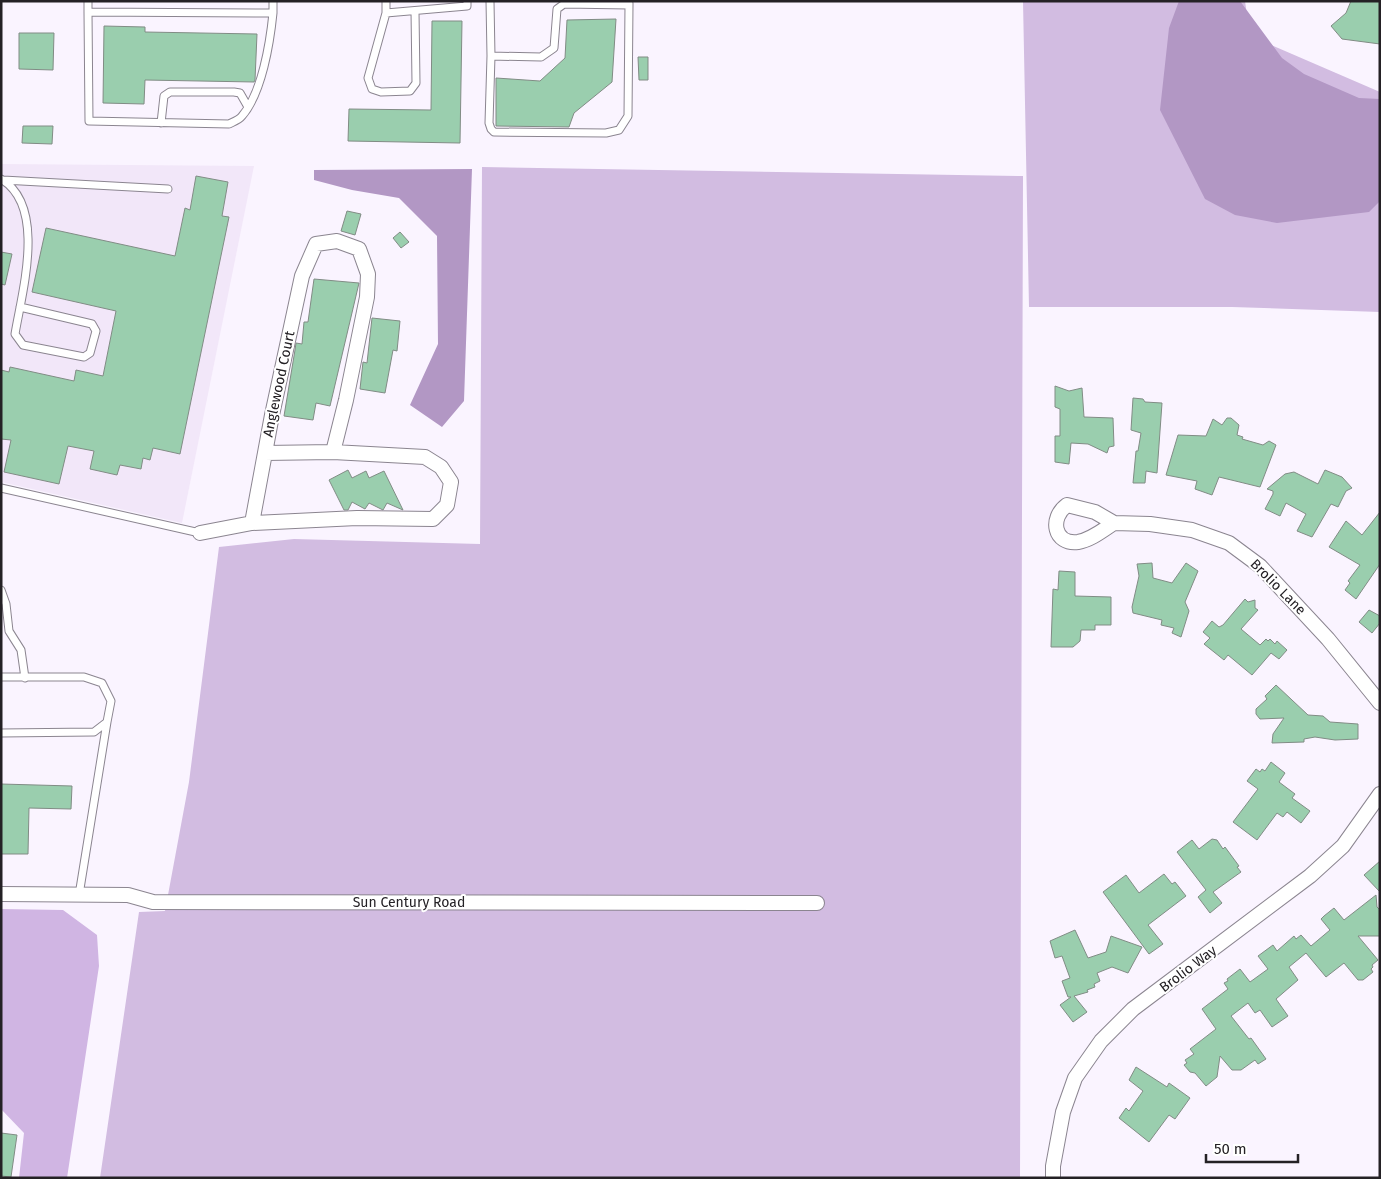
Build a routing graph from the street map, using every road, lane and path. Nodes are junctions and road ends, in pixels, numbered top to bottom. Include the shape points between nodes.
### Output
1 (88, 1) edge
2 (273, 1) edge
3 (386, 1) edge
4 (467, 1) edge
5 (490, 1) edge
6 (629, 3) edge
7 (415, 11) junction
8 (88, 12) junction
9 (273, 13) junction
10 (386, 13) junction
11 (491, 56) junction
12 (248, 107) junction
13 (161, 123) junction
14 (2, 179) edge
15 (168, 189) dead end
16 (20, 307) junction
17 (333, 452) junction
18 (265, 453) junction
19 (1, 488) edge
20 (252, 523) junction
21 (1114, 523) dead end
22 (200, 533) joint
23 (1, 590) edge
24 (5, 631) edge
25 (1, 678) edge
26 (25, 678) junction
27 (1380, 703) edge
28 (107, 722) junction
29 (1, 733) edge
30 (1380, 794) edge
31 (1, 894) edge
32 (79, 894) junction
33 (817, 903) dead end
34 (1053, 1178) edge

1 - 8 lane
2 - 9 lane
3 - 10 lane
4 - 7 lane via 467,6
5 - 11 lane
6 - 11 lane via 564,4 557,9 554,48 542,57
6 - 11 lane via 628,116 619,130 606,133 494,132 490,123
7 - 10 lane
7 - 10 lane via 416,83 410,91 381,92 372,89 368,78
8 - 9 lane
8 - 13 lane via 89,121
9 - 12 lane via 265,56
12 - 13 lane via 240,118 228,124
12 - 13 lane via 240,93 170,92 164,96
14 - 15 lane
14 - 16 lane via 20,196 27,227 29,256
16 - 16 lane via 15,334 23,345 84,357 90,353 96,331 92,324
17 - 18 street
17 - 18 street, Anglewood Court via 367,297 368,274 359,249 336,241 316,244 302,276
17 - 20 street via 425,457 441,467 451,482 446,505 433,519 358,518
18 - 20 street, Anglewood Court
19 - 22 lane
20 - 22 street
21 - 27 street, Brolio Lane via 1192,530 1229,543 1260,566 1328,639
23 - 24 lane via 6,604
24 - 26 lane via 21,650
25 - 26 lane
26 - 28 lane via 84,677 102,684 111,701
28 - 29 lane via 94,732
28 - 32 lane
30 - 34 street, Brolio Way via 1343,846 1310,876 1133,1010 1101,1040 1076,1078 1063,1112
31 - 32 street, Sun Century Road
32 - 33 street, Sun Century Road via 128,895 153,902

